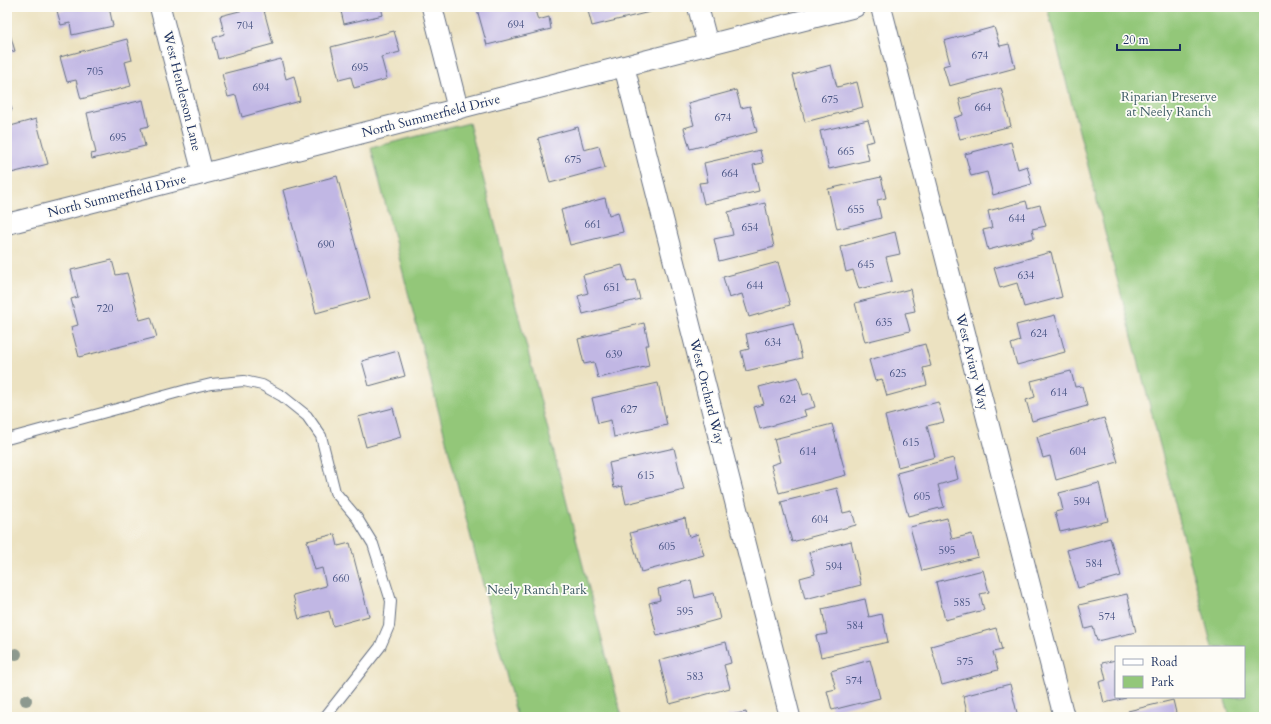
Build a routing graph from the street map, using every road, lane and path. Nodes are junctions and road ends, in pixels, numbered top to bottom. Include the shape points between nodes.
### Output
1 (160, 7) edge
2 (432, 7) edge
3 (698, 7) edge
4 (855, 7) edge
5 (881, 7) edge
6 (708, 45) junction
7 (624, 66) junction
8 (458, 109) junction
9 (203, 174) junction
10 (7, 224) edge
11 (7, 439) edge
12 (325, 717) edge
13 (790, 717) edge
14 (1064, 717) edge

1 - 9 street, West Henderson Lane
2 - 8 street
3 - 6 street
4 - 6 street, North Summerfield Drive
5 - 14 street, West Aviary Way
6 - 7 street, North Summerfield Drive
7 - 8 street, North Summerfield Drive
7 - 13 street, West Orchard Way
8 - 9 street, North Summerfield Drive
9 - 10 street, North Summerfield Drive
11 - 12 lane via 190,388 244,381 262,385 282,396 307,416 321,436 335,492 357,518 373,544 391,601 389,626 380,647

